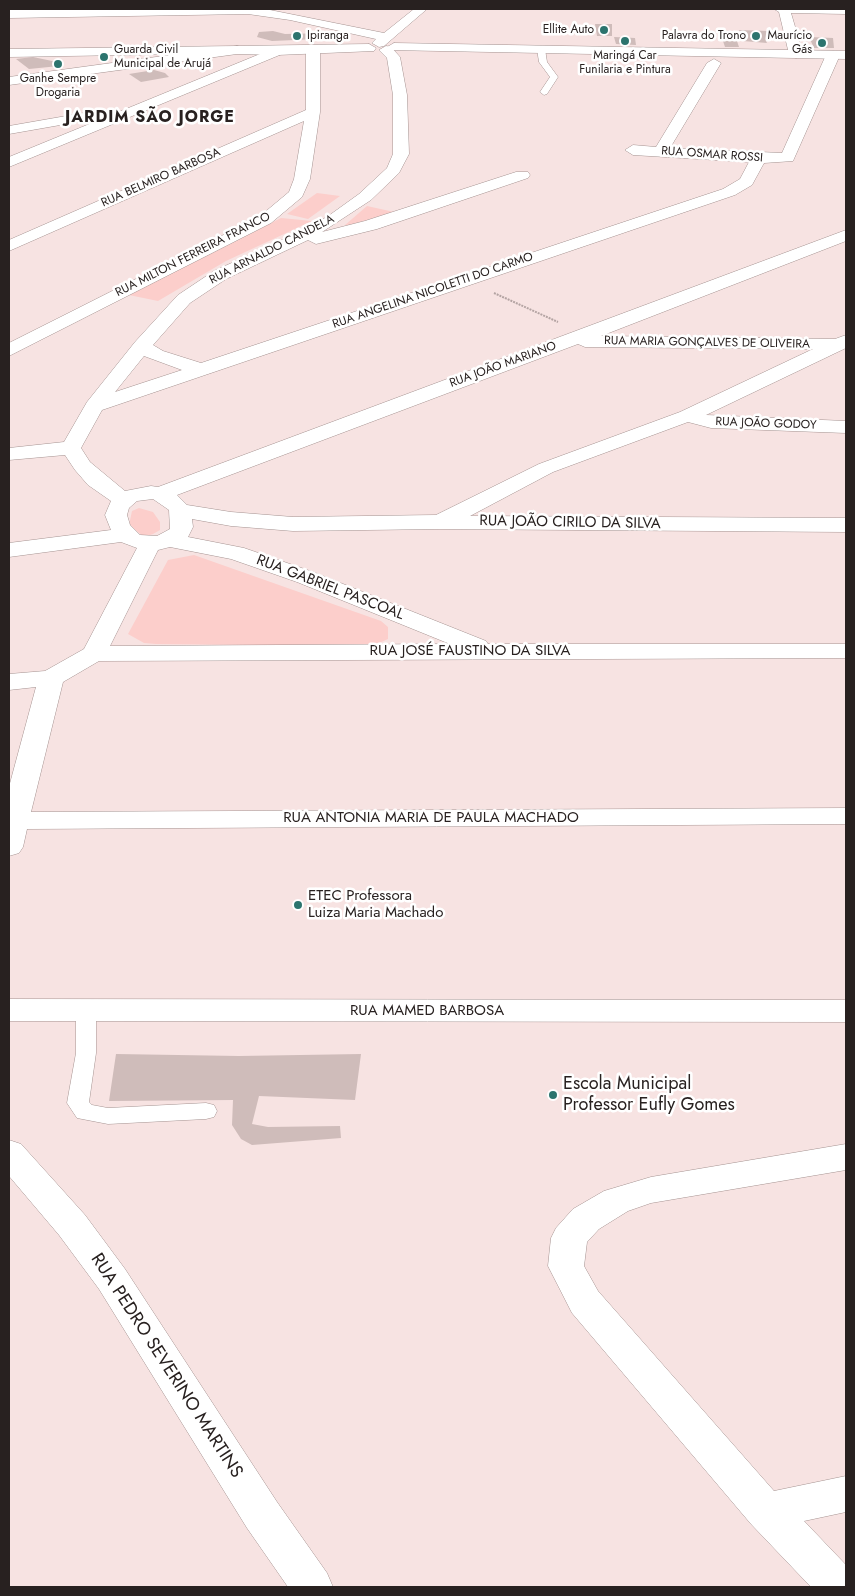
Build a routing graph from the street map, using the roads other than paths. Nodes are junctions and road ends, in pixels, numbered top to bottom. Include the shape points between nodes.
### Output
1 (421, 9) edge
2 (780, 9) edge
3 (784, 9) edge
4 (846, 10) edge
5 (9, 14) edge
6 (383, 45) junction
7 (540, 49) junction
8 (237, 50) junction
9 (313, 50) junction
10 (277, 51) junction
11 (52, 52) junction
12 (9, 53) edge
13 (796, 54) junction
14 (840, 55) edge
15 (167, 58) junction
16 (714, 63) dead end
17 (66, 73) junction
18 (209, 80) junction
19 (9, 81) edge
20 (544, 92) dead end
21 (148, 105) junction
22 (313, 112) junction
23 (12, 129) edge
24 (58, 142) junction
25 (633, 150) dead end
26 (661, 151) junction
27 (759, 158) junction
28 (9, 162) edge
29 (522, 175) dead end
30 (365, 197) junction
31 (434, 206) junction
32 (846, 235) edge
33 (288, 244) junction
34 (9, 246) edge
35 (577, 338) junction
36 (844, 343) edge
37 (142, 346) junction
38 (9, 350) edge
39 (202, 370) junction
40 (94, 406) junction
41 (687, 416) junction
42 (846, 426) edge
43 (71, 448) junction
44 (9, 454) edge
45 (160, 494) junction
46 (122, 500) junction
47 (180, 510) junction
48 (439, 522) junction
49 (846, 525) edge
50 (126, 535) junction
51 (295, 535) junction
52 (166, 539) junction
53 (9, 550) edge
54 (305, 577) junction
55 (488, 650) junction
56 (846, 652) edge
57 (94, 654) junction
58 (52, 678) junction
59 (9, 682) edge
60 (846, 816) edge
61 (16, 820) junction
62 (9, 847) edge
63 (9, 1010) edge
64 (86, 1011) junction
65 (846, 1011) edge
66 (206, 1111) dead end
67 (9, 1154) edge
68 (846, 1157) edge
69 (846, 1494) edge
70 (766, 1511) junction
71 (312, 1587) edge
72 (839, 1587) edge

1 - 6 street
2 - 3 street
3 - 4 street
3 - 13 street
5 - 6 street via 248,10 290,16
6 - 7 street
6 - 9 street
6 - 30 street, RUA ARNALDO CANDELA via 393,57 400,95 401,154 394,170
7 - 13 street
7 - 20 lane via 543,62 554,77
8 - 10 street
8 - 11 street
8 - 15 street
9 - 10 street
9 - 22 street, RUA MILTON FERREIRA FRANCO
10 - 18 street
11 - 12 street
11 - 17 street via 74,62 75,66
13 - 14 street
14 - 27 street, RUA OSMAR ROSSI via 790,155 783,159
15 - 17 street
15 - 18 street via 196,64
16 - 26 street
17 - 19 street
18 - 21 street
21 - 23 street
21 - 24 street
22 - 34 street, RUA BELMIRO BARBOSA
22 - 38 street, RUA MILTON FERREIRA FRANCO via 302,179 296,194 283,207 264,220
23 - 24 street via 48,132
24 - 28 street
25 - 26 street, RUA OSMAR ROSSI
26 - 27 street, RUA OSMAR ROSSI
27 - 39 street, RUA ANGELINA NICOLETTI DO CARMO via 746,182 729,192
29 - 31 street
30 - 31 street via 397,208
30 - 33 street, RUA ARNALDO CANDELA via 333,220
31 - 33 street via 372,225
32 - 35 street, RUA JOÃO MARIANO
33 - 37 street, RUA ARNALDO CANDELA via 206,283 184,299
35 - 36 street, RUA MARIA GONÇALVES DE OLIVEIRA
35 - 45 street, RUA JOÃO MARIANO
36 - 41 street
37 - 39 street via 156,355
37 - 40 street, RUA ARNALDO CANDELA
39 - 40 street, RUA ANGELINA NICOLETTI DO CARMO
40 - 43 street, RUA ARNALDO CANDELA
41 - 42 street, RUA JOÃO GODOY via 711,422
41 - 48 street via 546,468
43 - 44 street
43 - 46 street via 82,466
45 - 46 street via 138,493
45 - 47 street
46 - 50 street via 116,515
47 - 51 street, RUA JOÃO CIRILO DA SILVA
47 - 52 street via 182,527
48 - 49 street, RUA JOÃO CIRILO DA SILVA
48 - 51 street, RUA JOÃO CIRILO DA SILVA
50 - 52 street via 134,541
50 - 53 street
51 - 52 street, RUA JOÃO CIRILO DA SILVA via 239,532
51 - 54 street via 285,555
52 - 54 street, RUA GABRIEL PASCOAL via 236,553
52 - 57 street
54 - 55 street, RUA GABRIEL PASCOAL
55 - 56 street, RUA JOSÉ FAUSTINO DA SILVA
55 - 57 street, RUA JOSÉ FAUSTINO DA SILVA
57 - 58 street
58 - 59 street
58 - 61 street
60 - 61 street, RUA ANTONIA MARIA DE PAULA MACHADO
61 - 62 street
63 - 64 street, RUA MAMED BARBOSA
64 - 65 street, RUA MAMED BARBOSA
64 - 66 lane via 86,1053 78,1102 85,1112 108,1116
67 - 71 street, RUA PEDRO SEVERINO MARTINS via 72,1225 112,1279 262,1515
68 - 70 street via 651,1190 616,1201 586,1220 569,1238 566,1266 585,1302
69 - 70 street
70 - 72 street

